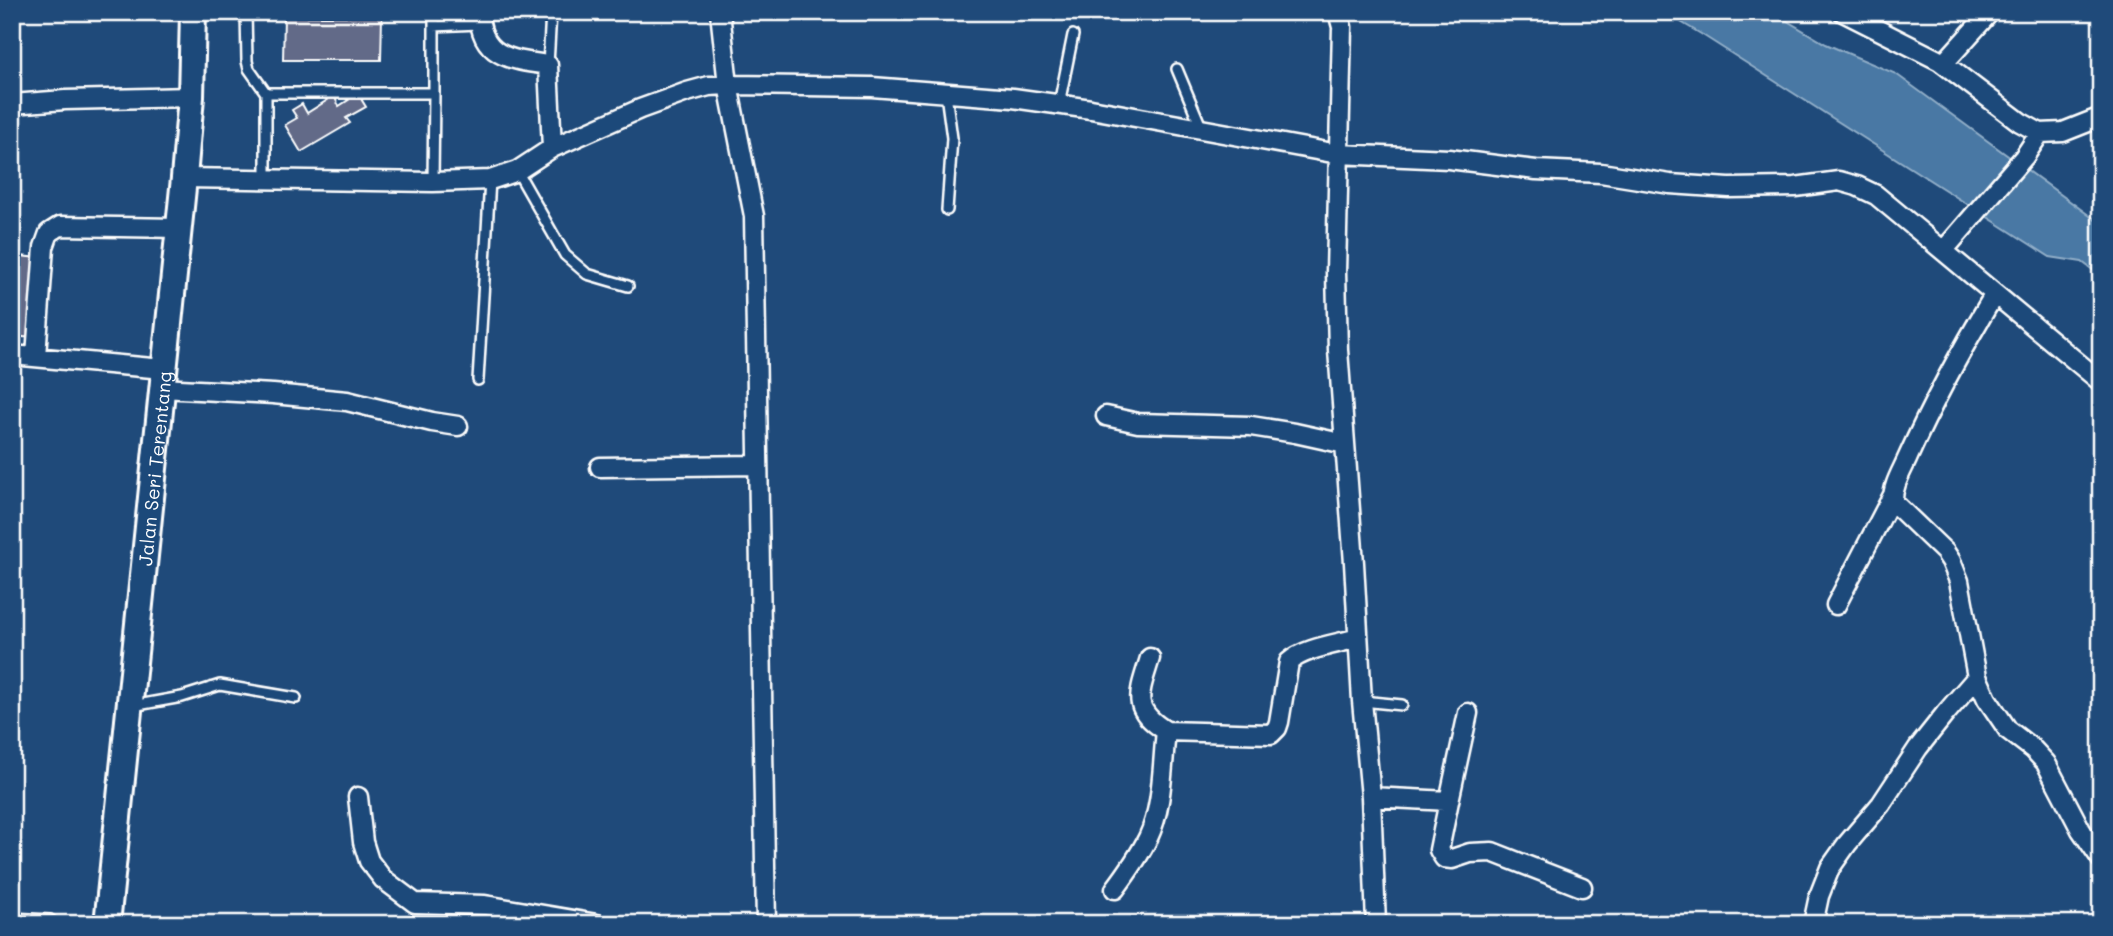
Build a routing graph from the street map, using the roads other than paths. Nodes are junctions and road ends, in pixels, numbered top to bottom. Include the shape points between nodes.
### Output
1 (193, 12) edge
2 (246, 12) edge
3 (434, 12) edge
4 (551, 12) edge
5 (720, 12) edge
6 (1338, 12) edge
7 (1843, 12) edge
8 (1990, 12) edge
9 (479, 18) edge
10 (434, 26) junction
11 (1073, 35) dead end
12 (1944, 64) junction
13 (548, 65) junction
14 (1177, 69) dead end
15 (728, 85) junction
16 (266, 93) junction
17 (434, 93) junction
18 (946, 94) junction
19 (191, 97) junction
20 (1059, 103) junction
21 (12, 104) edge
22 (2101, 117) edge
23 (1202, 129) junction
24 (2040, 133) junction
25 (552, 148) junction
26 (1338, 154) junction
27 (517, 171) junction
28 (184, 178) junction
29 (266, 179) junction
30 (490, 180) junction
31 (433, 182) junction
32 (947, 210) dead end
33 (178, 228) junction
34 (1944, 250) junction
35 (628, 286) dead end
36 (1994, 295) junction
37 (12, 355) edge
38 (36, 356) junction
39 (162, 378) junction
40 (478, 380) dead end
41 (2101, 382) edge
42 (1107, 416) dead end
43 (458, 426) dead end
44 (1345, 444) junction
45 (757, 465) junction
46 (600, 467) dead end
47 (1893, 495) junction
48 (1836, 605) dead end
49 (1358, 638) junction
50 (1150, 658) dead end
51 (1978, 677) junction
52 (296, 698) dead end
53 (1362, 701) junction
54 (1402, 705) dead end
55 (130, 706) junction
56 (1468, 713) dead end
57 (1166, 731) junction
58 (358, 797) dead end
59 (1371, 797) junction
60 (1449, 801) junction
61 (2101, 859) edge
62 (1582, 887) dead end
63 (1115, 889) dead end
64 (12, 918) edge
65 (56, 924) edge
66 (107, 924) edge
67 (597, 924) edge
68 (766, 924) edge
69 (1376, 924) edge
70 (1813, 924) edge

1 - 19 street, Jalan Seri Terentang
2 - 16 lane via 247,61
3 - 10 lane
4 - 13 lane
5 - 15 street
6 - 26 street via 1342,27
7 - 12 street
8 - 12 street
9 - 10 lane
9 - 13 street via 486,43 498,53
10 - 17 lane
11 - 20 lane
12 - 24 street
13 - 25 street
14 - 23 lane
15 - 18 street via 872,87
15 - 25 street via 687,92
15 - 45 street via 754,216
16 - 17 lane
16 - 29 lane
17 - 31 lane
18 - 20 street
18 - 32 lane via 952,138
19 - 21 street
19 - 28 street, Jalan Seri Terentang
20 - 23 street
22 - 24 street via 2063,132
23 - 26 street
24 - 34 street
25 - 27 street
26 - 34 street via 1449,159 1729,188 1839,181 1876,195
26 - 44 street via 1336,272
27 - 30 street
27 - 35 lane via 565,255 587,274
28 - 29 street
28 - 33 street, Jalan Seri Terentang
29 - 31 street
30 - 31 street
30 - 40 lane
33 - 38 street via 60,226 49,233 44,247
33 - 39 street, Jalan Seri Terentang
34 - 36 street
36 - 41 street
36 - 47 street via 1933,407
37 - 38 street
38 - 39 street
39 - 43 street via 347,401
39 - 55 street, Jalan Seri Terentang
42 - 44 street via 1138,423 1251,426
44 - 49 street
45 - 46 street
45 - 68 street
47 - 48 street
47 - 51 street via 1893,502 1951,561
49 - 53 street
49 - 57 street via 1295,656 1289,662 1279,722 1271,734
50 - 57 street via 1140,691 1142,710
51 - 61 street via 2002,723 2046,763
51 - 70 street via 1918,748 1830,869
52 - 55 lane via 220,685 182,698
53 - 54 lane
53 - 59 street
55 - 66 street, Jalan Seri Terentang
56 - 60 street
57 - 63 street via 1158,807 1149,836
58 - 67 street via 369,861 383,879 415,903 485,905
59 - 60 street
59 - 69 street
60 - 62 street via 1439,850 1444,858 1492,852
64 - 65 lane

